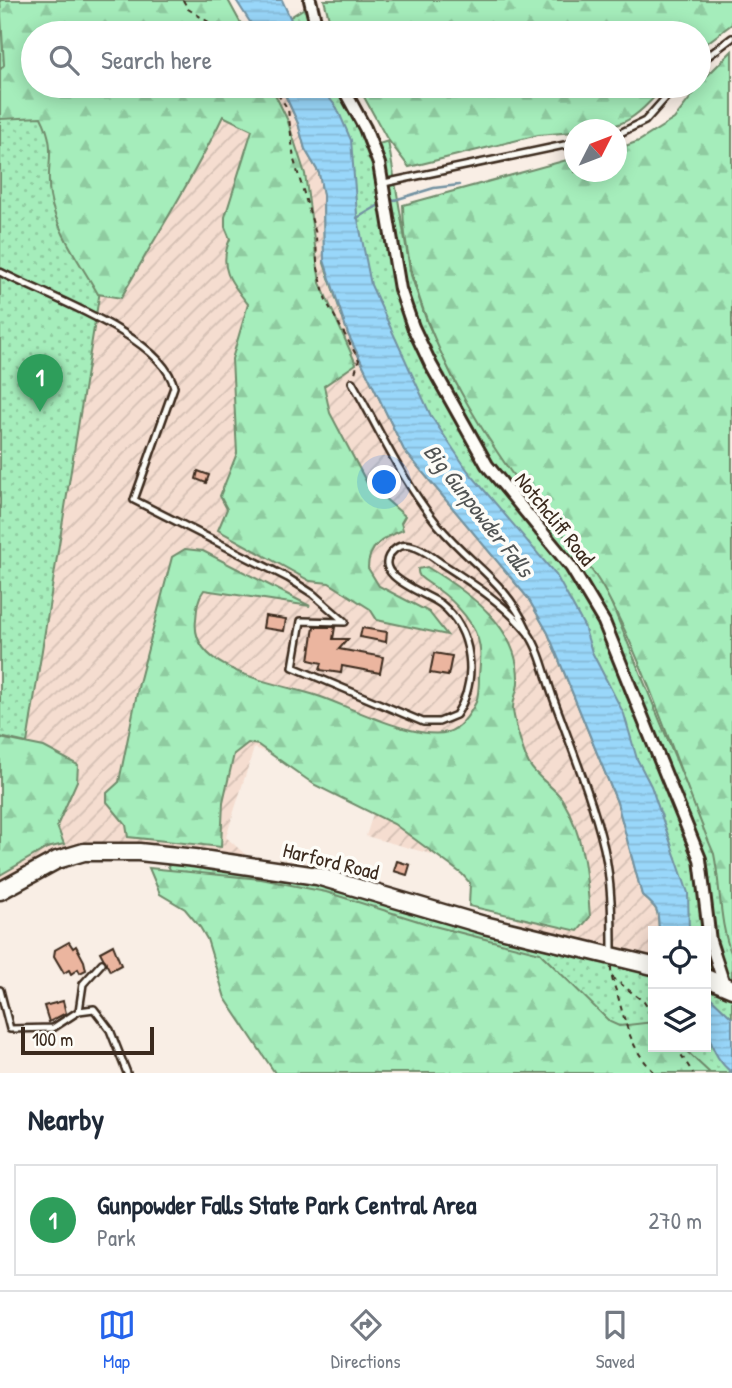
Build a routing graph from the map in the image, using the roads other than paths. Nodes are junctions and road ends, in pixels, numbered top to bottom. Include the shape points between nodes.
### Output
1 (310, 0) edge
2 (315, 21) edge
3 (732, 38) edge
4 (711, 54) edge
5 (348, 98) edge
6 (665, 98) edge
7 (627, 130) edge
8 (564, 145) edge
9 (384, 183) junction
10 (0, 272) edge
11 (352, 382) road end
12 (530, 635) junction
13 (0, 891) edge
14 (611, 956) junction
15 (102, 963) dead end
16 (648, 965) edge
17 (711, 980) edge
18 (728, 987) edge
19 (0, 990) edge
20 (79, 1011) junction
21 (127, 1073) edge

1 - 2 street
3 - 4 lane
5 - 9 street, Notchcliff Road via 373,145
6 - 7 lane via 645,121
8 - 9 lane
9 - 18 street, Notchcliff Road via 400,289 413,327 488,465 571,568 604,622 700,859 710,941
10 - 12 lane via 103,322 160,361 174,387 134,500 288,578 345,622 301,621 293,667 424,722 456,715 467,692 468,646 451,613 402,584 389,569 392,551 400,546 425,551 502,607
11 - 12 lane via 426,510 507,592
12 - 14 lane via 604,849 612,901
13 - 14 main road, Harford Road via 57,860 84,852 139,852 317,876
14 - 16 main road, Harford Road
15 - 20 lane via 83,984
17 - 18 main road
19 - 20 lane via 10,1029 53,1028
20 - 21 lane via 89,1008 103,1017

